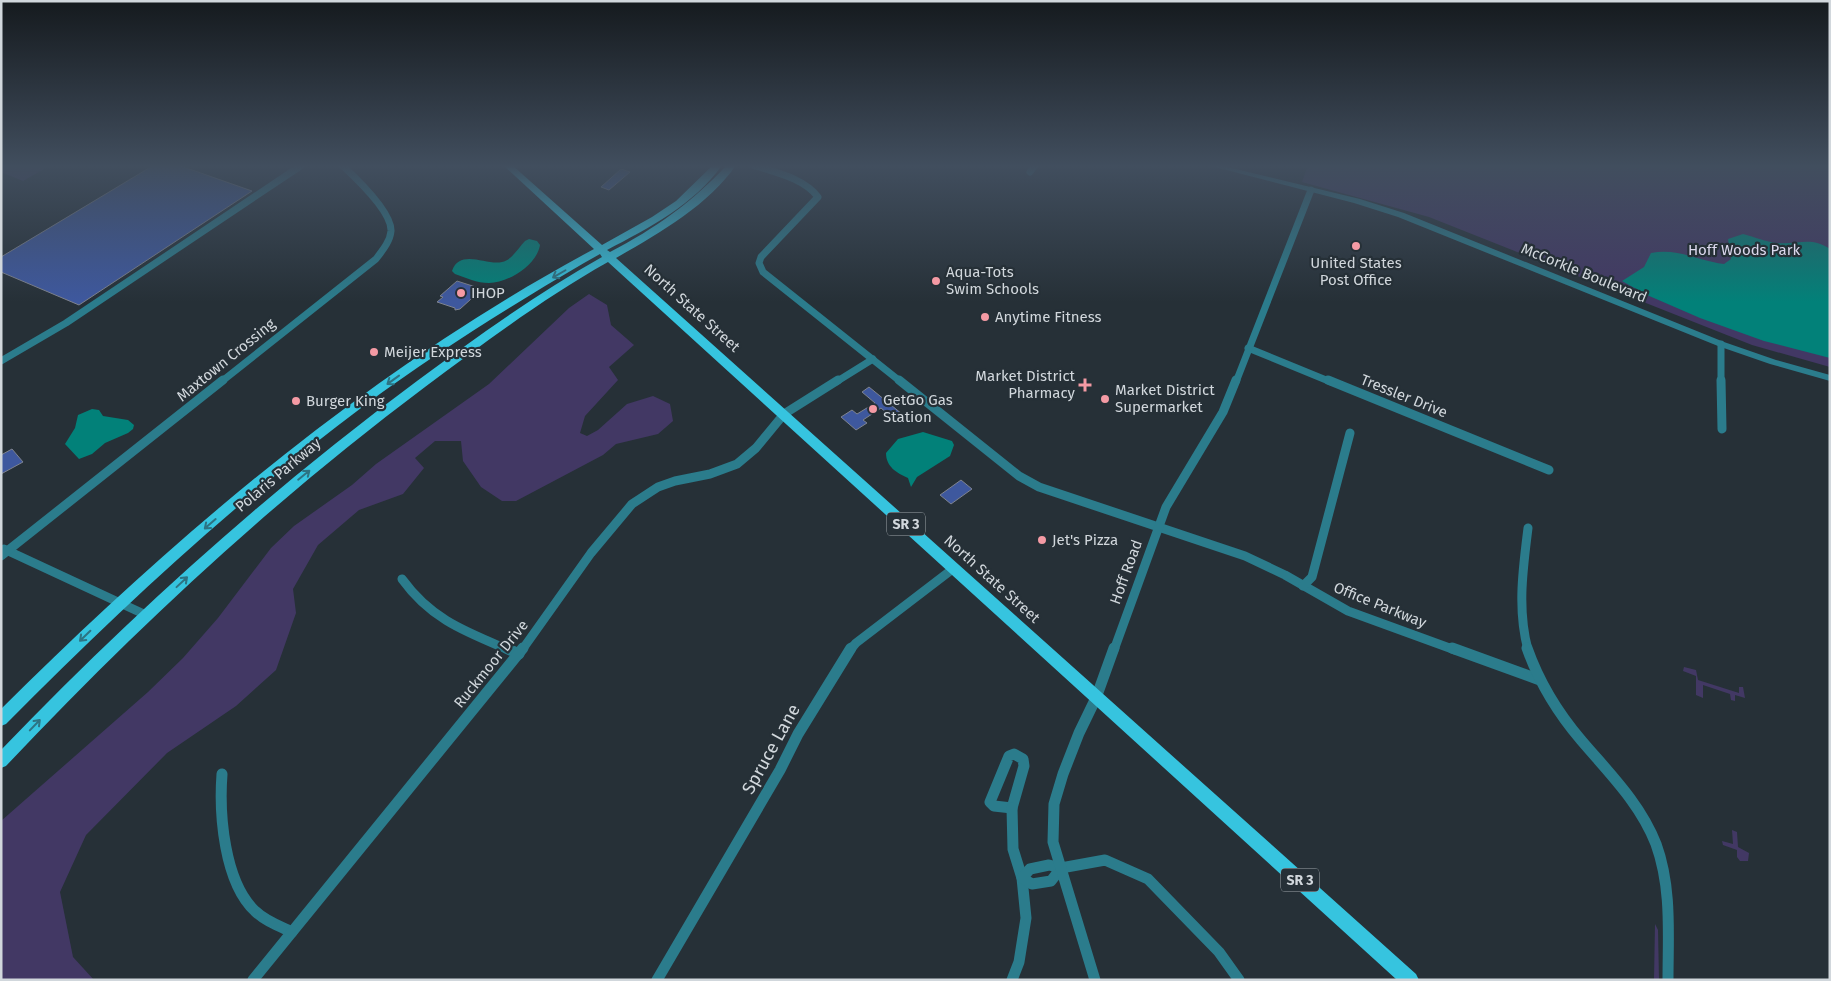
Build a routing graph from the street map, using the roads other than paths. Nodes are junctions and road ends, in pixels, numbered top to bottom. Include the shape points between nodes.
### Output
1 (234, 211) edge
2 (385, 211) edge
3 (558, 211) edge
4 (667, 211) edge
5 (685, 211) edge
6 (805, 211) edge
7 (1303, 211) edge
8 (1387, 211) edge
9 (605, 253) junction
10 (1721, 344) junction
11 (1248, 348) junction
12 (873, 360) junction
13 (1, 361) edge
14 (1830, 378) edge
15 (784, 414) junction
16 (1722, 429) dead end
17 (1350, 433) dead end
18 (1549, 470) dead end
19 (1158, 527) junction
20 (1528, 528) dead end
21 (3, 552) edge
22 (954, 568) junction
23 (402, 579) dead end
24 (1303, 586) junction
25 (121, 603) junction
26 (146, 615) junction
27 (519, 654) junction
28 (1540, 680) junction
29 (1096, 698) junction
30 (1, 719) edge
31 (1, 761) edge
32 (222, 774) dead end
33 (1012, 808) junction
34 (1061, 868) junction
35 (1022, 878) junction
36 (292, 932) junction
37 (253, 980) edge
38 (657, 980) edge
39 (1012, 980) edge
40 (1095, 980) edge
41 (1239, 980) edge
42 (1410, 980) edge
43 (1668, 980) edge

1 - 13 street via 66,323
2 - 21 street, Maxtown Crossing via 391,221 391,235 383,252 367,268
3 - 9 main road, North State Street / SR 3
4 - 9 main road
5 - 9 main road
6 - 12 street, Office Parkway via 761,257 759,263 763,272
7 - 11 street, Hoff Road
8 - 10 street, McCorkle Boulevard
9 - 15 main road, North State Street / SR 3
9 -> 25 main road, Polaris Parkway via 518,298 462,332 371,396 316,436 226,510
26 -> 9 main road, Polaris Parkway via 275,499 359,431
10 - 14 street, McCorkle Boulevard
10 - 16 street
11 - 18 street, Tressler Drive
11 - 19 street, Hoff Road via 1223,412 1185,473
12 - 15 street, Ruckmoor Drive
12 - 19 street, Office Parkway via 1019,476 1039,487
15 - 22 main road, North State Street / SR 3
15 - 27 street, Ruckmoor Drive via 756,448 737,464 658,487 632,504 591,553
17 - 24 street via 1312,578
19 - 24 street, Office Parkway via 1259,562
19 - 29 street, Hoff Road
20 - 28 street via 1521,616 1524,636
21 - 25 street
22 - 29 main road, North State Street / SR 3
22 - 38 street, Spruce Lane via 867,633 848,652
23 - 27 street via 417,600 437,617 470,635
24 - 28 street, Office Parkway via 1348,611
25 - 26 street
25 -> 30 main road, Polaris Parkway
31 -> 26 main road, Polaris Parkway
27 - 36 street, Ruckmoor Drive
28 - 43 street via 1564,718 1630,795 1656,844 1668,895
29 - 34 street, Hoff Road via 1079,733 1054,804 1053,842
29 - 42 main road, North State Street / SR 3
32 - 36 street via 222,813 236,886 253,910
33 - 33 street via 1024,766 1023,759 1014,754 1009,756 990,802 994,806
33 - 35 street via 1013,849
34 - 35 street via 1051,881 1032,884
34 - 40 street, Hoff Road
34 - 41 street via 1105,860 1148,879 1219,952
35 - 39 street via 1026,918 1019,962
36 - 37 street, Ruckmoor Drive

